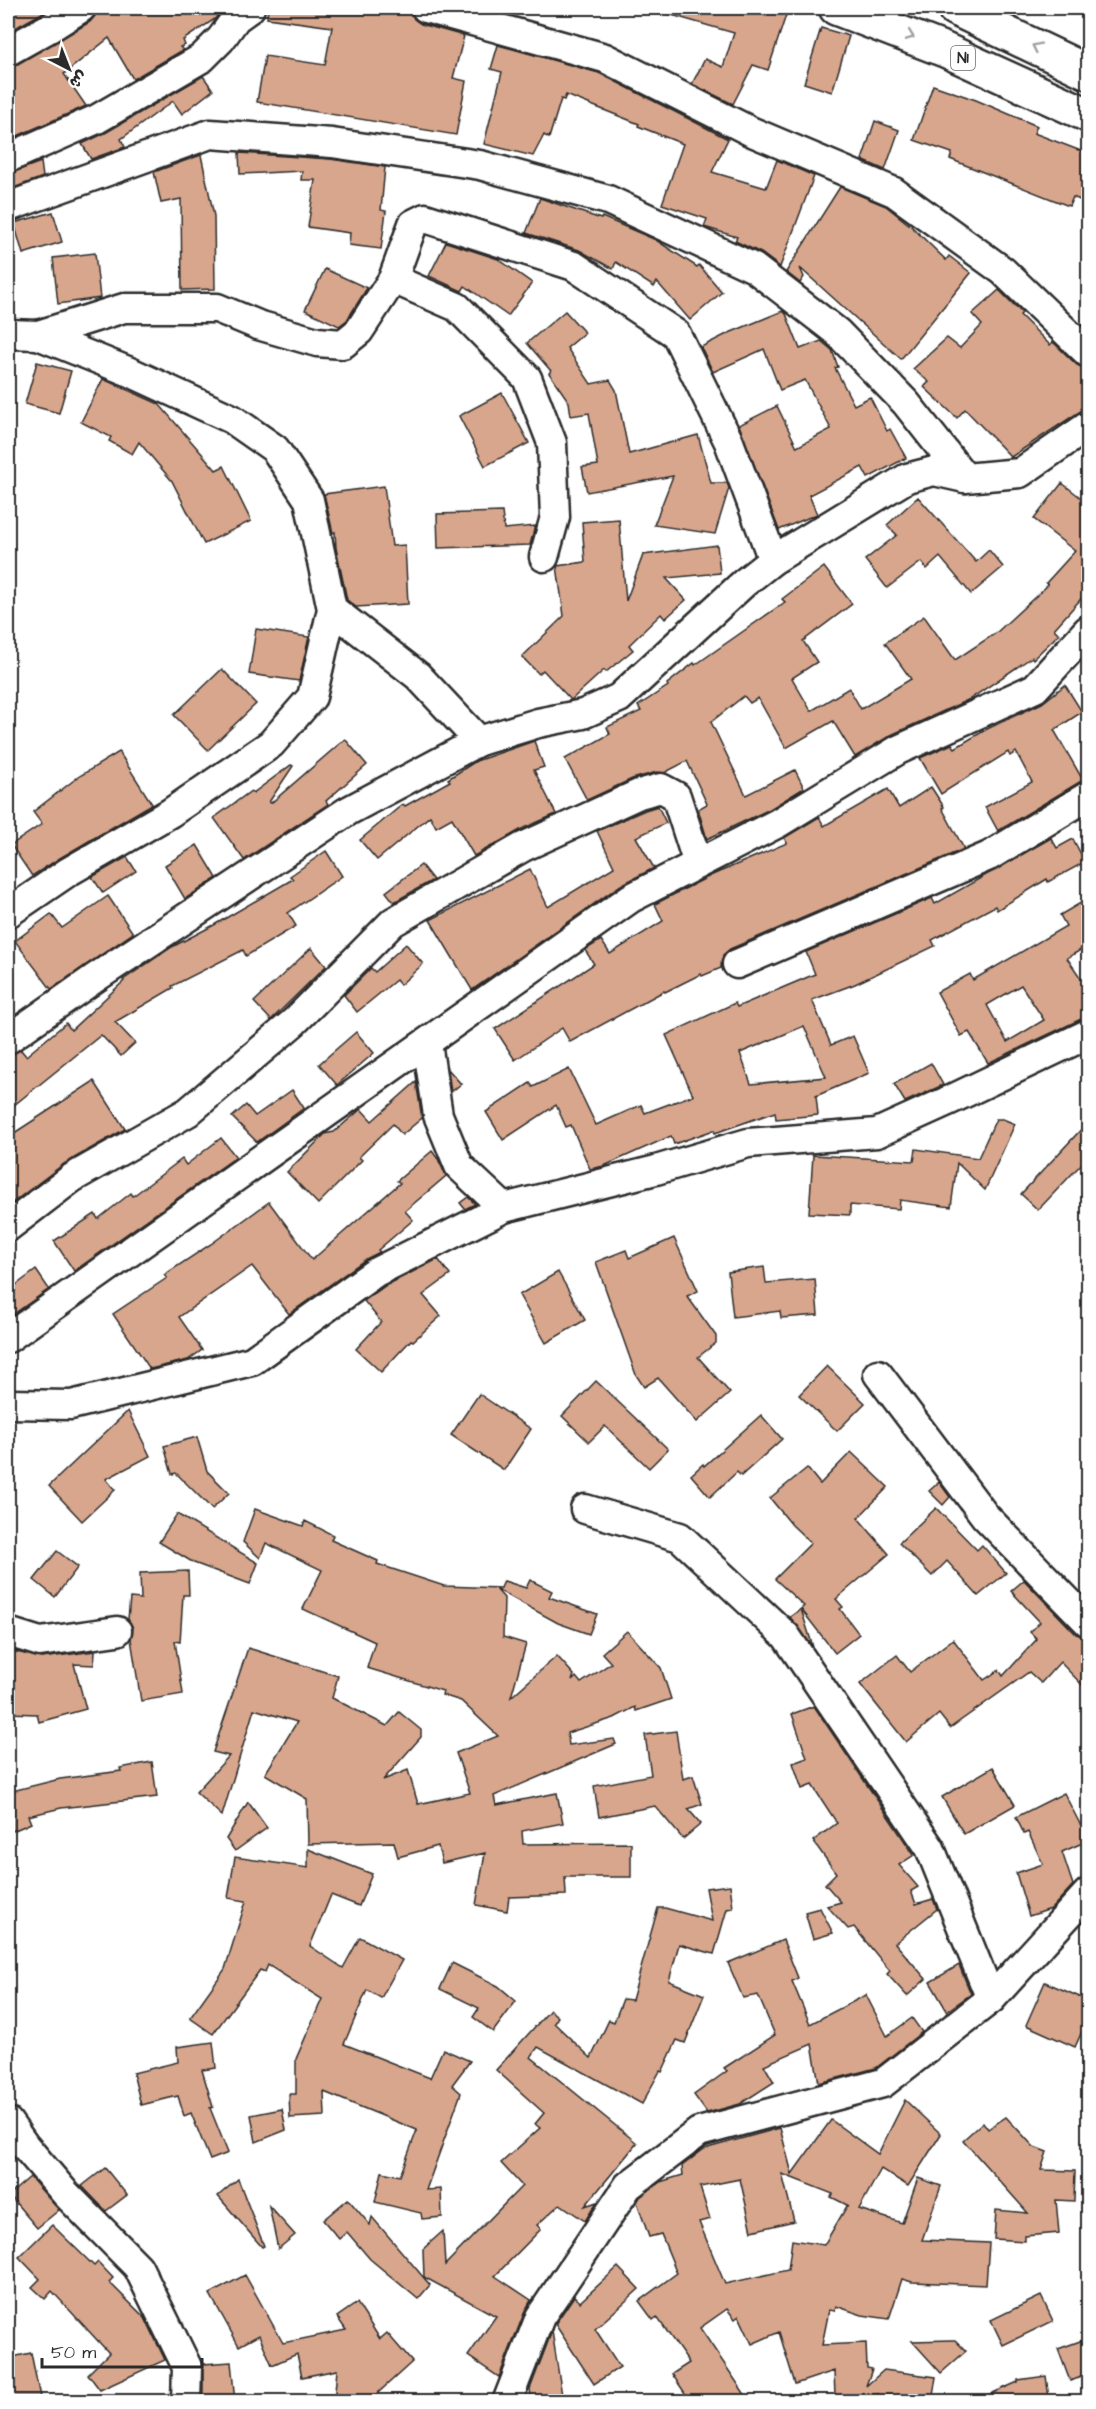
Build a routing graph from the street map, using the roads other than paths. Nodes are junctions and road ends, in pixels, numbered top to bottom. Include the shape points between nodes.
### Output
1 (81, 8) edge
2 (250, 8) edge
3 (426, 8) edge
4 (836, 8) edge
5 (954, 8) edge
6 (8, 51) edge
7 (1089, 72) edge
8 (1089, 115) edge
9 (8, 158) edge
10 (8, 207) edge
11 (393, 279) junction
12 (8, 334) edge
13 (38, 335) junction
14 (1089, 353) edge
15 (1089, 426) edge
16 (965, 478) junction
17 (544, 557) dead end
18 (774, 560) junction
19 (332, 609) junction
20 (1089, 630) edge
21 (478, 741) junction
22 (1089, 796) edge
23 (698, 864) junction
24 (8, 913) edge
25 (737, 964) dead end
26 (1089, 1034) edge
27 (8, 1039) edge
28 (427, 1043) junction
29 (504, 1208) junction
30 (8, 1227) edge
31 (8, 1338) edge
32 (878, 1374) dead end
33 (8, 1404) edge
34 (585, 1509) dead end
35 (1089, 1622) edge
36 (117, 1630) dead end
37 (8, 1632) edge
38 (1089, 1893) edge
39 (991, 1999) junction
40 (8, 2122) edge
41 (16, 2152) edge
42 (186, 2402) edge
43 (507, 2402) edge

1 - 6 street
2 - 9 street via 236,18 202,58 97,119
3 - 14 street via 605,58 750,131 894,192 1003,271
4 -> 8 highway, N1 via 945,50
7 -> 5 highway
10 - 16 street via 210,134 332,143 480,165 608,200 754,268 828,325 906,403
11 - 13 street via 359,331 343,344 317,342 217,308 124,308
11 - 17 street via 457,307 527,378 552,443 555,517
11 - 18 street via 413,224 425,218 574,266 676,334 729,442
12 - 13 street
13 - 19 street via 232,419 275,449 309,500
15 - 16 street via 1020,472
16 - 18 street via 934,471 906,478
18 - 21 street via 619,698 583,714
19 - 21 street via 418,676
19 - 24 street via 312,697 271,744 170,813
20 - 23 street via 1035,688 898,750 778,823
21 - 27 street via 348,811
22 - 25 street via 989,856
23 - 28 street via 631,898
23 - 30 street via 676,796 661,788 639,794 523,847 393,922 294,1022 188,1112 72,1178
26 - 29 street via 877,1133 748,1143
28 - 29 street via 438,1115 459,1166
28 - 31 street
29 - 33 street via 376,1272 252,1361 71,1405
32 - 35 street via 985,1516
34 - 39 street via 680,1537 786,1636 930,1848
36 - 37 street via 40,1642
38 - 39 street
39 - 43 street via 883,2083 699,2132 628,2186 540,2317
40 - 41 street
41 - 42 street via 66,2194 138,2267 187,2367

